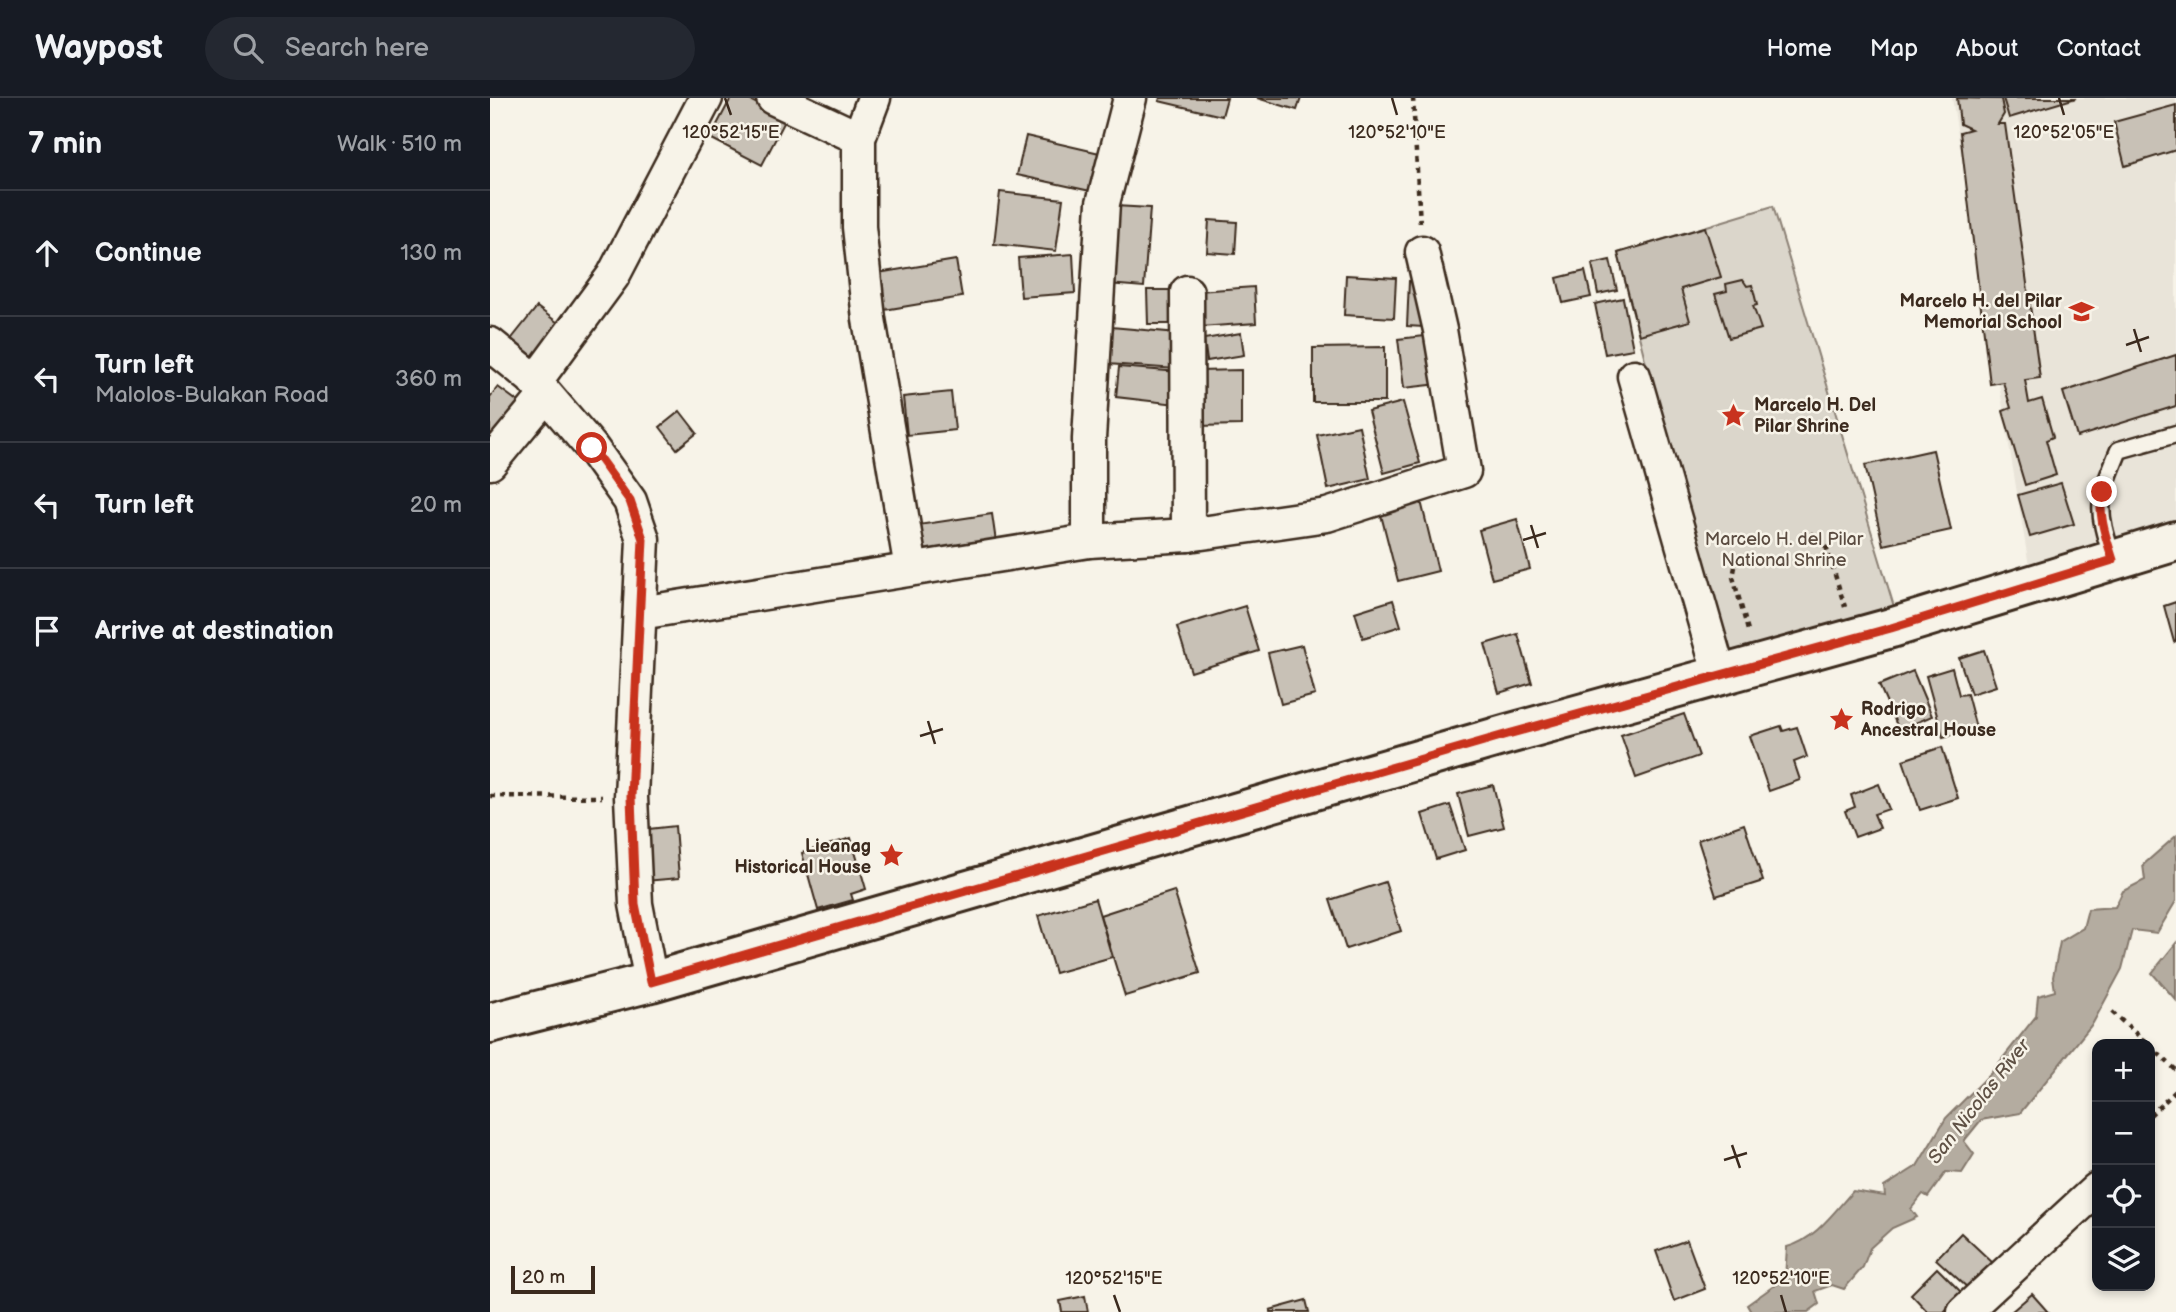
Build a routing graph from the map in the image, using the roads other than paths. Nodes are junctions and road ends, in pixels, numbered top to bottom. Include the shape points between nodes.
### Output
1 (706, 98) edge
2 (773, 98) edge
3 (873, 98) edge
4 (1130, 98) edge
5 (859, 138) junction
6 (1422, 252) road end
7 (1187, 292) dead end
8 (490, 344) edge
9 (1634, 376) dead end
10 (541, 388) junction
11 (2176, 434) edge
12 (490, 463) edge
13 (1188, 534) junction
14 (1089, 541) junction
15 (2176, 541) edge
16 (2113, 560) junction
17 (911, 569) junction
18 (640, 613) junction
19 (1720, 676) junction
20 (651, 982) junction
21 (490, 1023) edge
22 (2092, 1194) edge
23 (1976, 1309) edge

1 - 10 street via 613,276
2 - 5 street
3 - 5 street
4 - 14 street via 1103,203 1089,439
5 - 17 street via 859,227 869,319
6 - 13 street via 1464,471 1327,515
7 - 13 street
8 - 10 street
9 - 19 street
10 - 12 street
10 - 18 street via 630,501 643,539
11 - 16 lane via 2119,450 2099,507
13 - 14 street
14 - 17 street
15 - 16 main road
16 - 19 main road
17 - 18 street
18 - 20 street via 631,797 635,904
19 - 20 main road
20 - 21 main road
22 - 23 street

